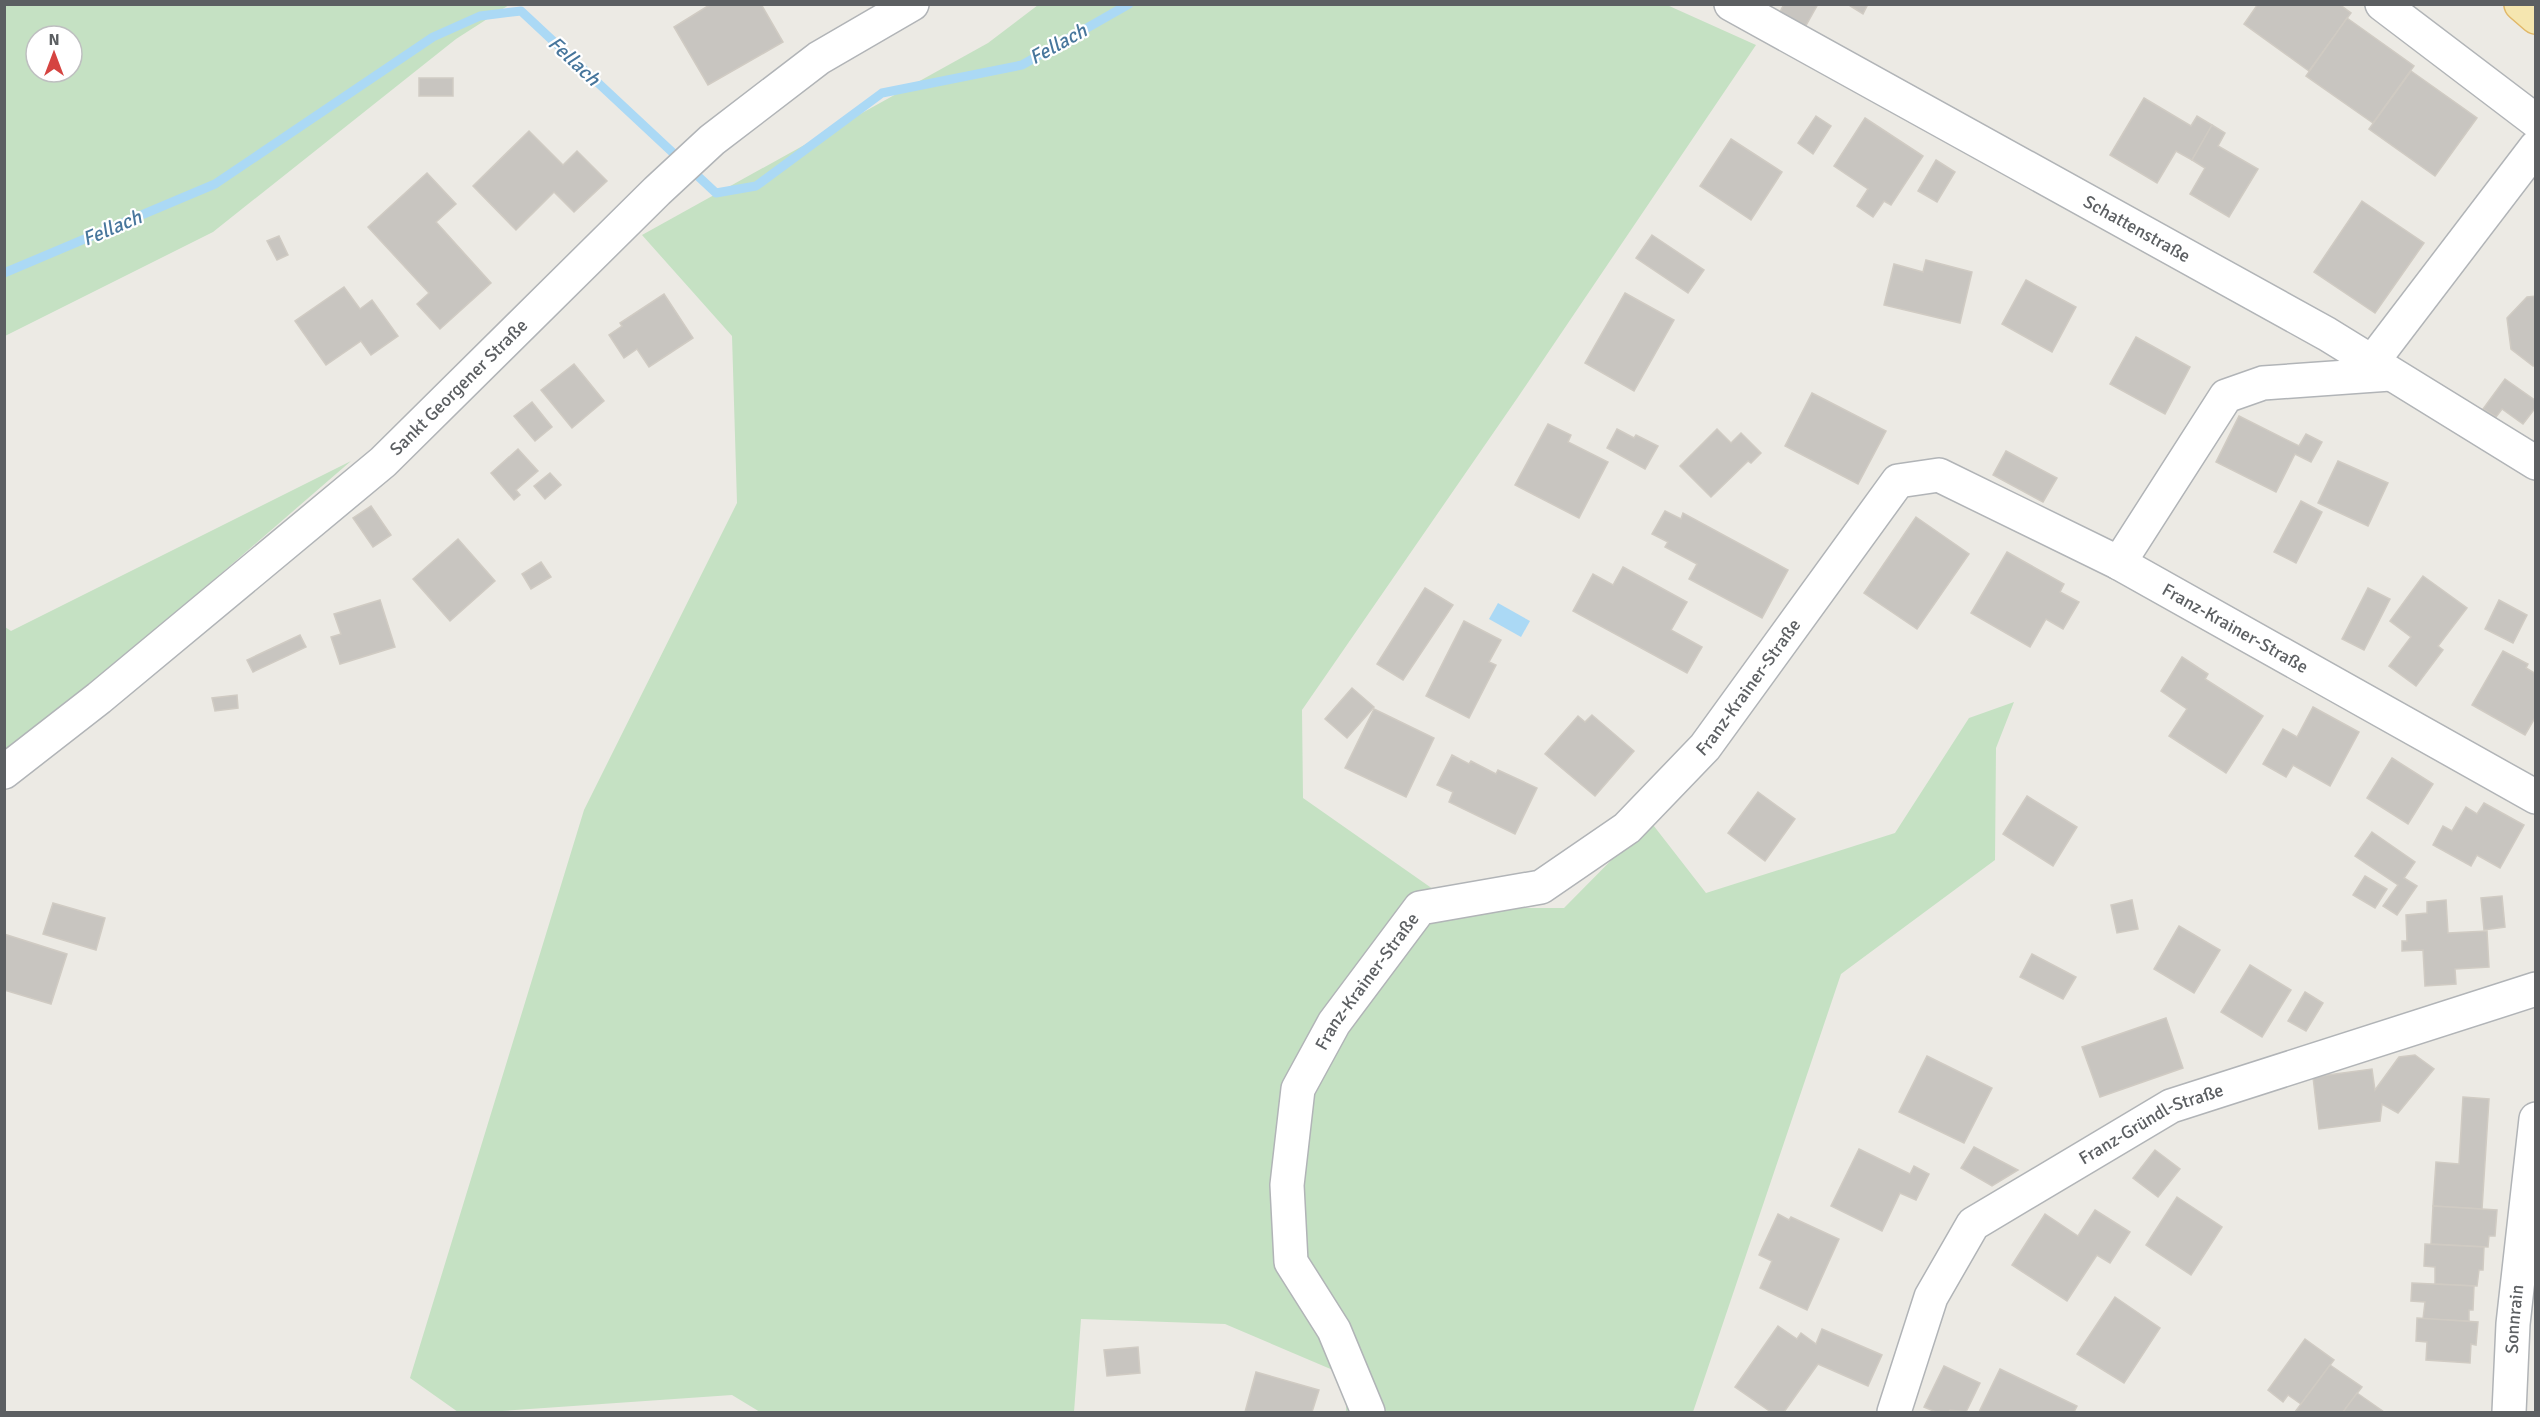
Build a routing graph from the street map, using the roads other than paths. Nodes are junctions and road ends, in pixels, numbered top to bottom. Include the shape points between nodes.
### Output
1 (912, 4) edge
2 (1731, 4) edge
3 (2382, 4) edge
4 (2521, 4) edge
5 (2535, 17) edge
6 (2535, 121) edge
7 (2535, 147) edge
8 (2381, 368) junction
9 (2535, 463) edge
10 (2119, 563) junction
11 (4, 772) edge
12 (2535, 797) edge
13 (2535, 988) edge
14 (2535, 1119) edge
15 (1368, 1413) edge
16 (1894, 1413) edge
17 (2509, 1413) edge

1 - 11 street, Sankt Georgener Straße via 819,58 712,140 383,462
2 - 8 street, Schattenstraße via 2327,333
3 - 6 street
4 - 5 main road
7 - 8 street
8 - 9 street, Schattenstraße
8 - 10 street via 2263,383 2226,396
10 - 12 street, Franz-Krainer-Straße
10 - 15 street, Franz-Krainer-Straße via 1940,475 1898,481 1705,747 1627,828 1540,887 1420,908 1335,1023 1298,1089 1289,1173 1292,1262 1335,1330
13 - 16 street, Franz-Gründl-Straße via 2171,1106 1973,1224 1932,1297
14 - 17 street, Sonnrain via 2513,1324

